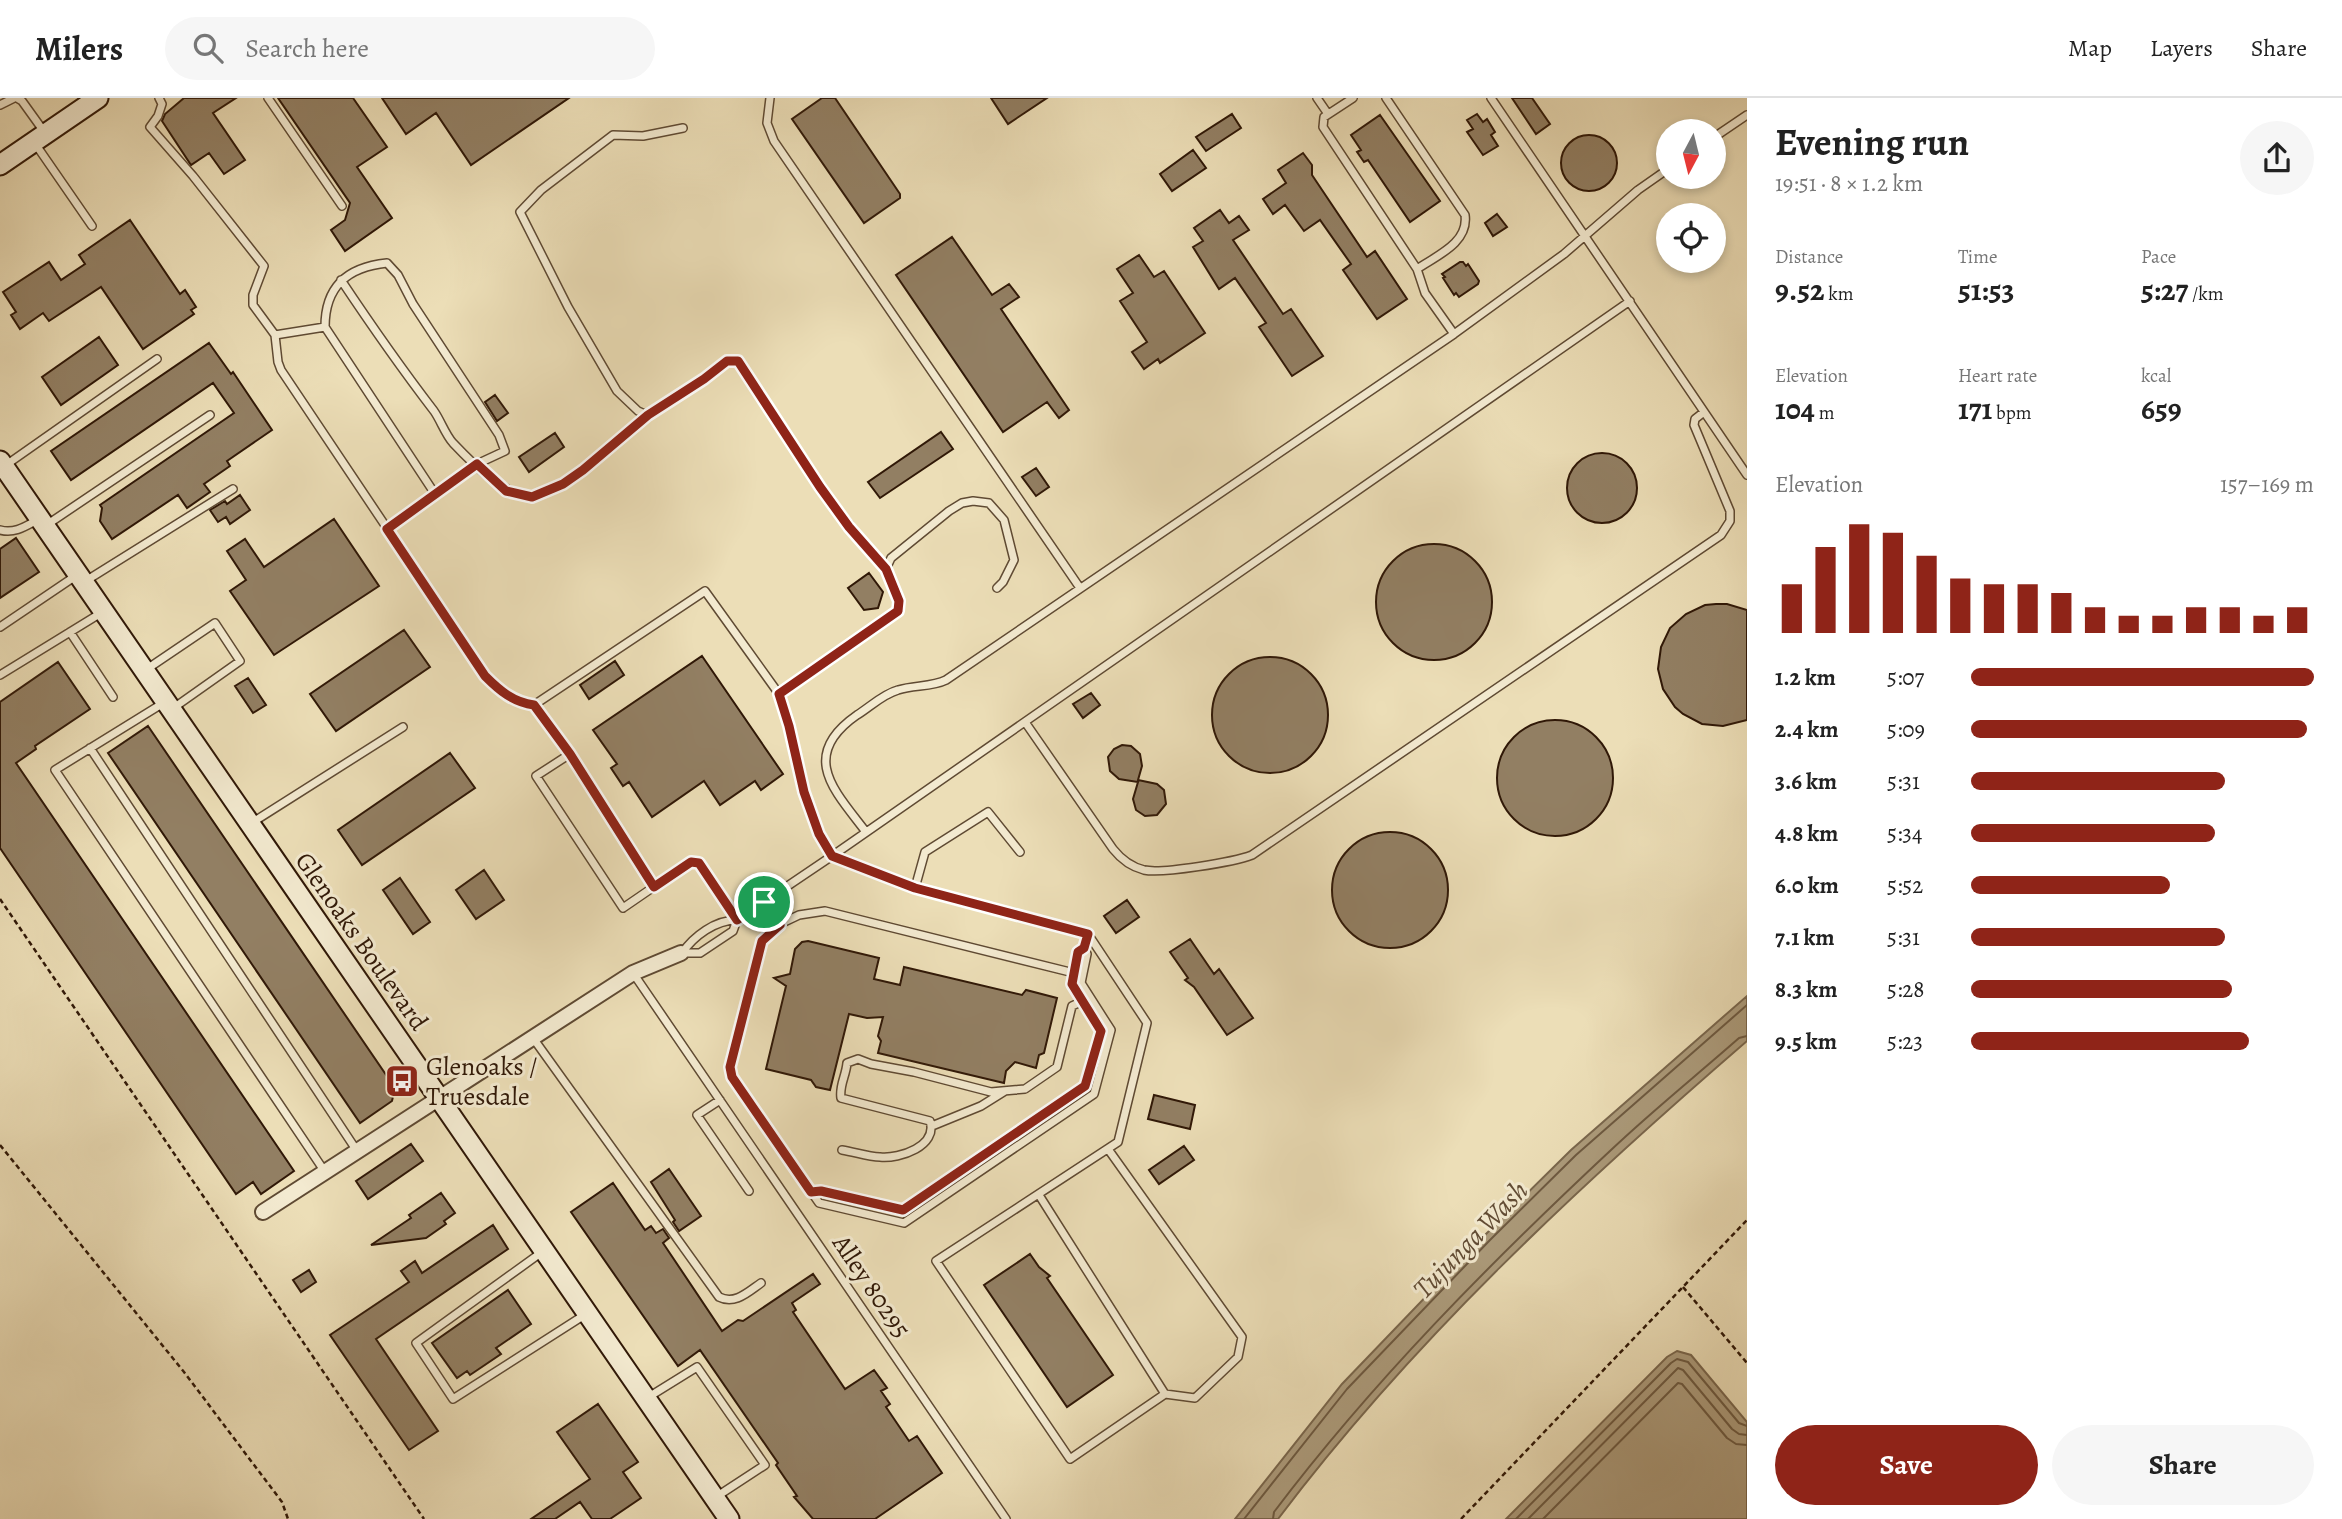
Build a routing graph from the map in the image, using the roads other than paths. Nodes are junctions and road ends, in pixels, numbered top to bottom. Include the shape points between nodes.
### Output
1 (16, 98) edge
2 (98, 98) edge
3 (159, 98) edge
4 (268, 98) edge
5 (770, 98) edge
6 (1317, 98) edge
7 (1353, 98) edge
8 (1386, 98) edge
9 (1491, 98) edge
10 (0, 105) edge
11 (1328, 114) junction
12 (1747, 115) edge
13 (683, 128) dead end
14 (1726, 129) edge
15 (40, 138) junction
16 (0, 165) edge
17 (1656, 177) edge
18 (342, 206) dead end
19 (92, 226) dead end
20 (1586, 235) junction
21 (1416, 269) junction
22 (341, 280) junction
23 (1630, 301) junction
24 (324, 327) junction
25 (1454, 334) junction
26 (275, 335) junction
27 (157, 359) dead end
28 (1704, 412) junction
29 (210, 415) dead end
30 (648, 415) junction
31 (2, 463) edge
32 (477, 464) junction
33 (1747, 475) edge
34 (233, 489) dead end
35 (435, 494) junction
36 (42, 522) junction
37 (387, 529) junction
38 (0, 530) edge
39 (886, 569) junction
40 (80, 578) junction
41 (997, 588) dead end
42 (1080, 588) junction
43 (104, 612) junction
44 (0, 627) edge
45 (70, 632) junction
46 (144, 671) junction
47 (0, 675) edge
48 (779, 694) junction
49 (113, 697) dead end
50 (168, 705) junction
51 (534, 705) junction
52 (1025, 722) junction
53 (403, 726) dead end
54 (90, 748) junction
55 (570, 754) junction
56 (250, 824) junction
57 (866, 832) junction
58 (1020, 852) dead end
59 (832, 856) junction
60 (654, 887) junction
61 (915, 888) junction
62 (764, 902) junction
63 (737, 920) junction
64 (780, 925) junction
65 (1088, 934) junction
66 (1084, 948) junction
67 (681, 954) junction
68 (633, 973) junction
69 (1074, 973) junction
70 (1087, 999) junction
71 (533, 1037) junction
72 (1005, 1091) junction
73 (438, 1098) junction
74 (720, 1100) junction
75 (932, 1126) junction
76 (1108, 1149) junction
77 (842, 1150) dead end
78 (357, 1151) junction
79 (325, 1172) junction
80 (749, 1191) dead end
81 (811, 1192) junction
82 (1040, 1195) junction
83 (263, 1212) dead end
84 (544, 1251) junction
85 (761, 1283) dead end
86 (587, 1314) junction
87 (1164, 1394) junction
88 (647, 1398) junction
89 (714, 1498) junction
90 (729, 1519) edge
91 (1006, 1519) edge

1 - 10 lane
1 - 15 lane via 22,101
2 - 15 main road
3 - 26 lane via 158,117 150,127 264,266 253,305
4 - 18 lane
5 - 42 lane via 767,123 774,141
6 - 11 lane
7 - 11 lane
8 - 21 lane via 1466,218 1460,239
9 - 20 lane
11 - 21 lane via 1324,130
12 - 14 lane
13 - 30 lane via 643,136 612,135 520,212 617,391
15 - 16 main road
15 - 19 lane
17 - 20 lane
20 - 23 lane
20 - 25 lane
21 - 25 lane via 1425,293
22 - 24 lane via 325,307
22 - 32 lane via 452,441
22 - 32 lane via 368,265 387,263 398,275 502,443 505,451
23 - 28 lane
23 - 52 lane
24 - 26 lane
24 - 35 lane
25 - 42 lane
26 - 37 lane via 281,370
27 - 31 lane
28 - 33 lane
28 - 52 lane via 1693,425 1730,510 1730,521 1721,535 1252,855 1150,871 1127,862
29 - 36 lane
30 - 32 lane via 583,470 532,497 506,491
30 - 39 lane via 727,361 738,361 820,487
31 - 36 main road, Glenoaks Boulevard
32 - 35 lane
34 - 40 lane
35 - 37 lane
36 - 38 lane via 19,530
36 - 40 main road, Glenoaks Boulevard
37 - 51 lane via 485,676 518,703
39 - 41 lane via 891,558 949,511 962,503 989,503 1004,520 1014,560
39 - 48 lane via 899,601 898,611
40 - 43 main road, Glenoaks Boulevard
40 - 44 lane
42 - 57 lane via 946,680 893,692 835,733 827,752 827,775
43 - 45 lane
43 - 46 main road, Glenoaks Boulevard
45 - 47 lane
45 - 49 lane
46 - 50 main road, Glenoaks Boulevard
46 - 50 lane via 215,623 240,661
48 - 51 lane via 705,591
48 - 59 lane via 804,792
50 - 54 lane
50 - 56 main road, Glenoaks Boulevard
51 - 55 lane
52 - 57 lane
53 - 56 lane
54 - 78 lane
54 - 79 lane via 55,770
55 - 60 lane
55 - 60 lane via 536,776 623,908
56 - 73 main road, Glenoaks Boulevard
57 - 59 lane
58 - 61 lane via 988,812 925,852
59 - 61 lane
59 - 62 lane
60 - 63 lane via 691,862 699,863
61 - 65 lane
62 - 63 lane
62 - 64 lane
63 - 67 lane via 724,920 692,939
63 - 67 lane via 733,931 700,953
64 - 69 lane via 799,915 825,911
64 - 81 lane via 762,941 730,1067 732,1077
65 - 66 lane
65 - 76 lane via 1147,1023 1118,1142
66 - 69 lane via 1078,952
66 - 70 lane via 1087,954 1081,983
67 - 68 street
68 - 71 street
68 - 74 lane, Alley 80295
69 - 70 lane via 1072,984
70 - 72 lane via 1072,1006 1057,1067 1025,1089
70 - 81 lane via 1101,1031 1085,1086 903,1210
70 - 81 lane via 1111,1030 1094,1094 904,1223 819,1203
71 - 73 street
71 - 85 lane via 719,1297 736,1300
72 - 75 lane
72 - 75 lane via 991,1092 858,1059 847,1063 839,1088 841,1098 930,1121
73 - 78 street
73 - 84 main road, Glenoaks Boulevard
74 - 80 lane via 697,1115
74 - 91 lane, Alley 80295
75 - 77 lane via 925,1143 897,1157
76 - 82 lane
76 - 87 lane via 1242,1337 1238,1357 1195,1398
78 - 79 street
79 - 83 street
82 - 87 lane
82 - 87 lane via 936,1261 1070,1459
84 - 86 main road, Glenoaks Boulevard
84 - 86 lane via 416,1343 453,1399
86 - 88 main road, Glenoaks Boulevard
88 - 89 main road, Glenoaks Boulevard
88 - 89 lane via 697,1367 765,1465
89 - 90 main road, Glenoaks Boulevard

